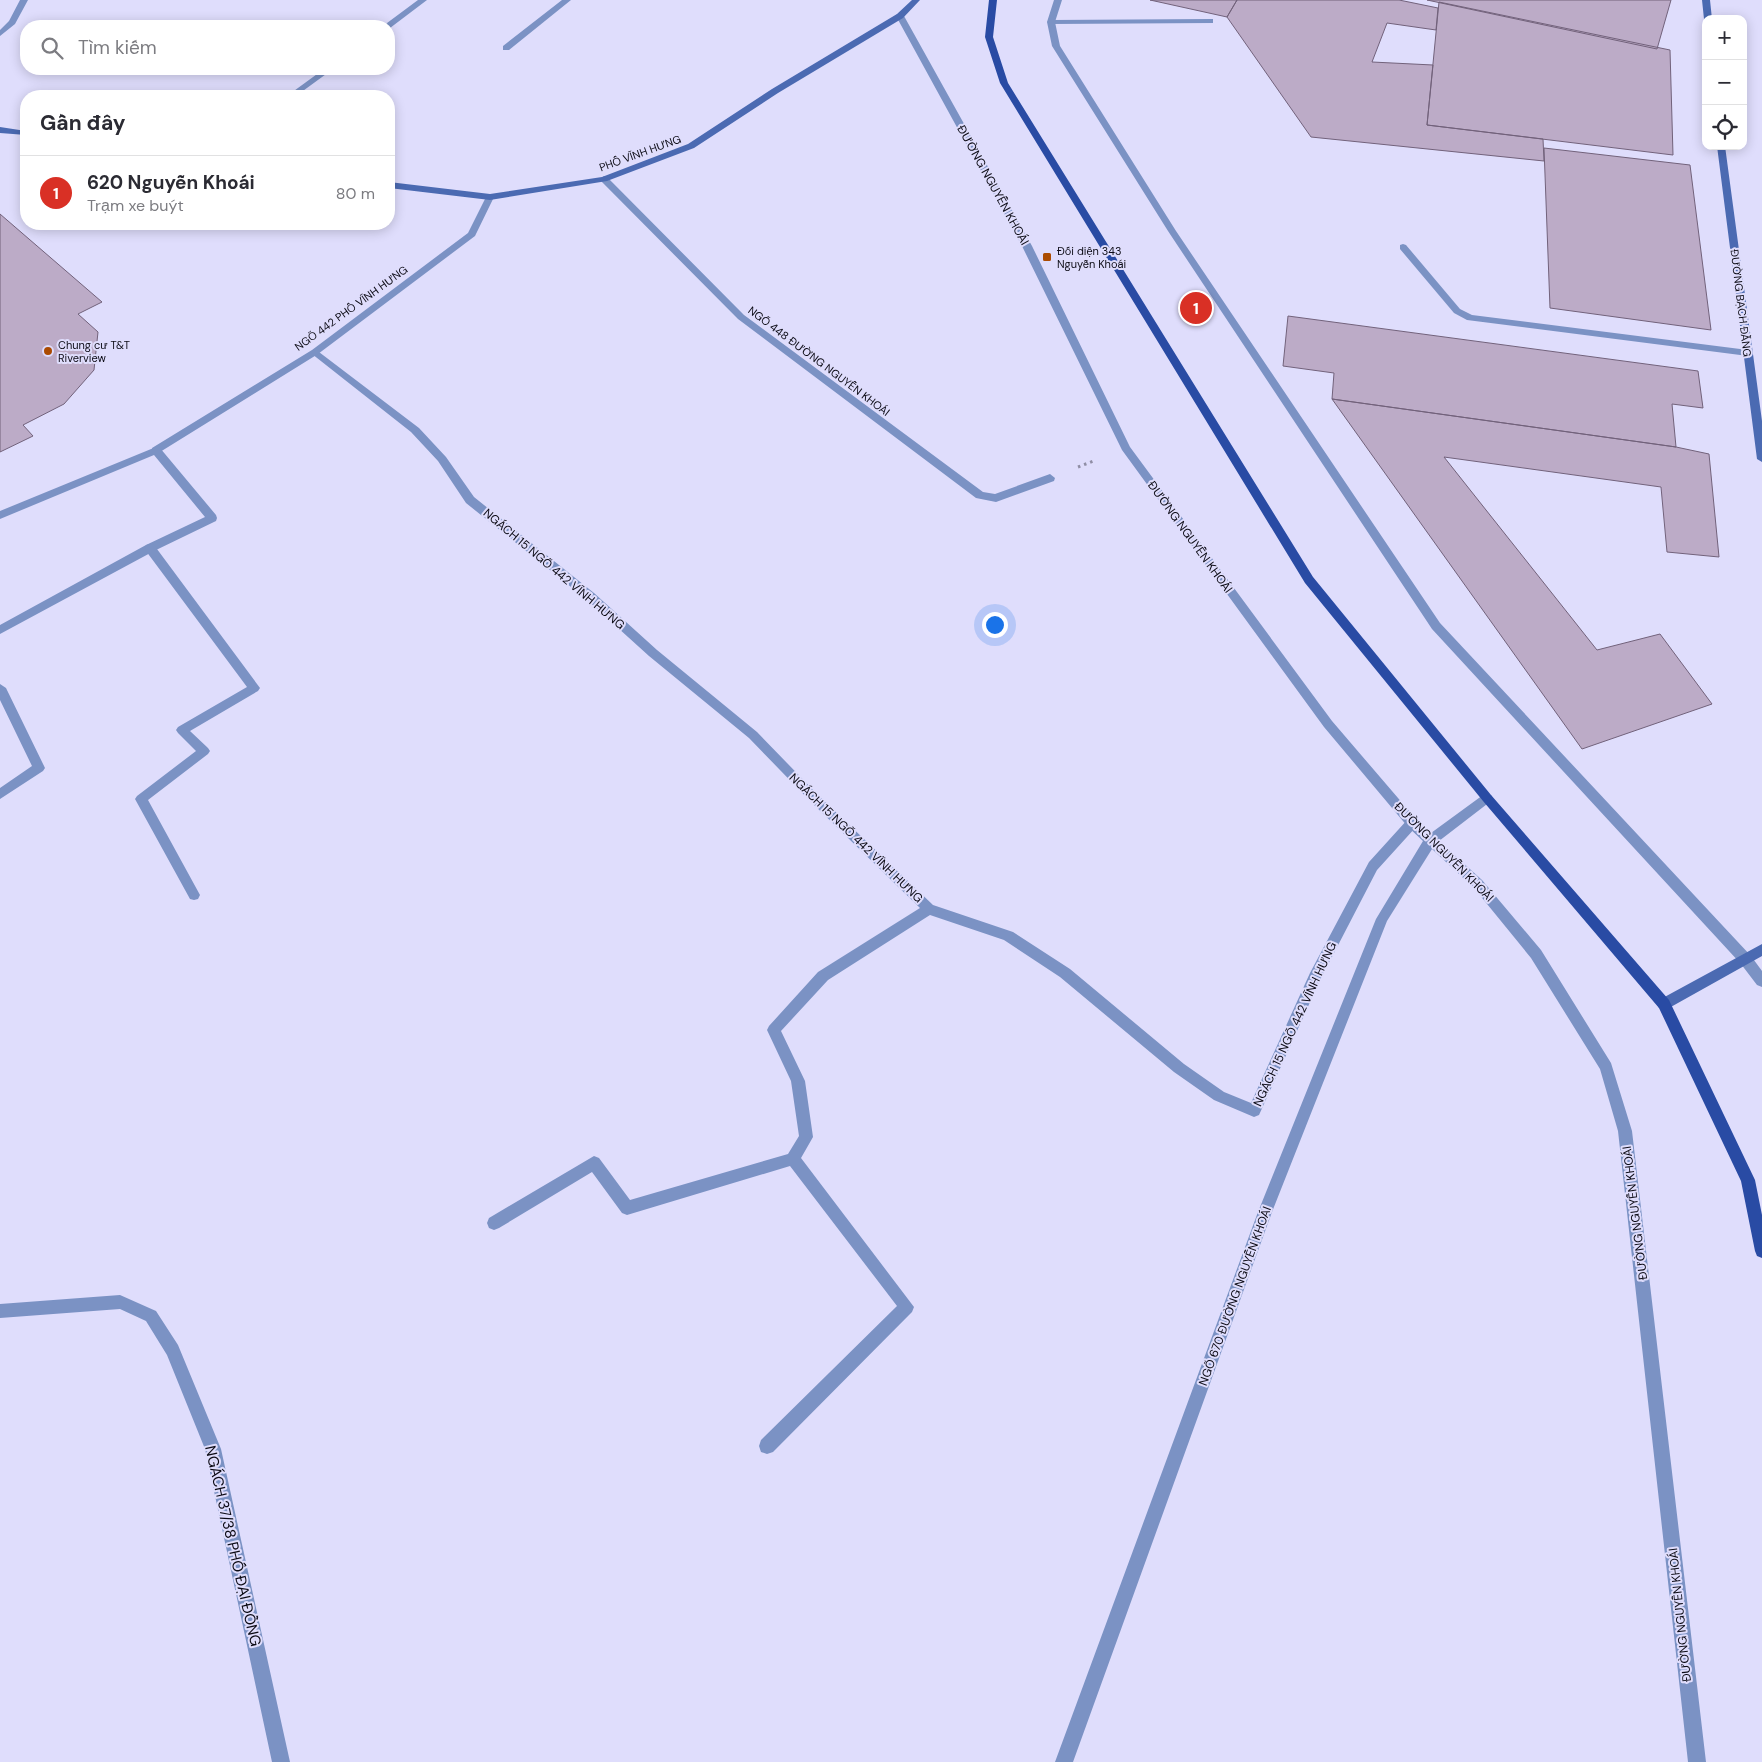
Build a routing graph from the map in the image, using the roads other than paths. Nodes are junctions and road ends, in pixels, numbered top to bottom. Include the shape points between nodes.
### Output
1 (24, 0) edge
2 (423, 0) edge
3 (567, 0) edge
4 (916, 0) edge
5 (992, 0) edge
6 (1058, 0) edge
7 (1706, 0) edge
8 (1708, 15) edge
9 (900, 16) junction
10 (395, 20) edge
11 (1210, 21) dead end
12 (1051, 22) junction
13 (0, 34) edge
14 (506, 48) dead end
15 (321, 75) edge
16 (299, 90) edge
17 (0, 130) edge
18 (20, 132) edge
19 (1722, 150) edge
20 (604, 179) junction
21 (395, 186) edge
22 (490, 197) junction
23 (1403, 247) dead end
24 (315, 352) junction
25 (1748, 353) junction
26 (156, 450) junction
27 (1762, 459) edge
28 (1050, 478) road end
29 (0, 515) edge
30 (150, 548) junction
31 (0, 630) edge
32 (0, 688) edge
33 (0, 794) edge
34 (1487, 798) junction
35 (1412, 823) junction
36 (1430, 841) junction
37 (194, 894) dead end
38 (929, 909) junction
39 (1762, 950) edge
40 (1746, 960) junction
41 (1762, 981) edge
42 (1664, 1004) junction
43 (793, 1159) junction
44 (494, 1223) dead end
45 (1762, 1251) edge
46 (0, 1311) edge
47 (767, 1446) dead end
48 (281, 1762) edge
49 (1064, 1762) edge
50 (1697, 1762) edge

1 - 13 street via 12,22
2 - 10 street
3 - 14 street
4 - 9 main road, PHỐ VĨNH HƯNG
5 - 34 main road via 989,38 1004,83 1304,571
6 - 12 street
7 - 8 main road
9 - 20 main road, PHỐ VĨNH HƯNG via 691,146
9 - 35 street, ĐƯỜNG NGUYỄN KHOÁI via 1026,246 1126,448 1328,724
11 - 12 street
12 - 40 street via 1056,46 1172,231 1436,626
15 - 16 street
17 - 18 main road
19 - 25 main road, ĐƯỜNG BẠCH ĐẰNG
20 - 22 main road, PHỐ VĨNH HƯNG
20 - 28 street, NGÕ 448 ĐƯỜNG NGUYỄN KHOÁI via 741,317 980,495 996,498
21 - 22 main road, PHỐ VĨNH HƯNG
22 - 24 street, NGÕ 442 PHỐ VĨNH HƯNG via 472,234
23 - 25 street via 1457,311 1470,318
24 - 26 street, NGÕ 442 PHỐ VĨNH HƯNG
24 - 38 street, NGÁCH 15 NGÕ 442 VĨNH HƯNG via 415,430 442,459 470,500 753,734
25 - 27 main road, ĐƯỜNG BẠCH ĐẰNG
26 - 29 street, NGÕ 442 PHỐ VĨNH HƯNG
26 - 30 street via 212,518
30 - 31 street
30 - 37 street via 254,688 182,730 204,751 142,799
32 - 33 street via 39,768
34 - 36 street
34 - 42 main road
35 - 36 street, ĐƯỜNG NGUYỄN KHOÁI
35 - 38 street, NGÁCH 15 NGÕ 442 VĨNH HƯNG via 1373,866 1315,977 1254,1112 1219,1096 1179,1068 1065,973 1008,936
36 - 49 street, NGÕ 670 ĐƯỜNG NGUYỄN KHOÁI via 1382,919 1266,1212
36 - 50 street, ĐƯỜNG NGUYỄN KHOÁI via 1478,884 1536,954 1606,1067 1626,1140
38 - 43 street via 823,976 774,1030 798,1080 806,1137
39 - 40 main road
40 - 41 street
40 - 42 main road
42 - 45 main road via 1748,1180
43 - 44 street via 627,1208 594,1163
43 - 47 street via 907,1307
46 - 48 street, NGÁCH 37/38 PHỐ ĐẠI ĐỒNG via 120,1302 151,1316 173,1350 213,1449

